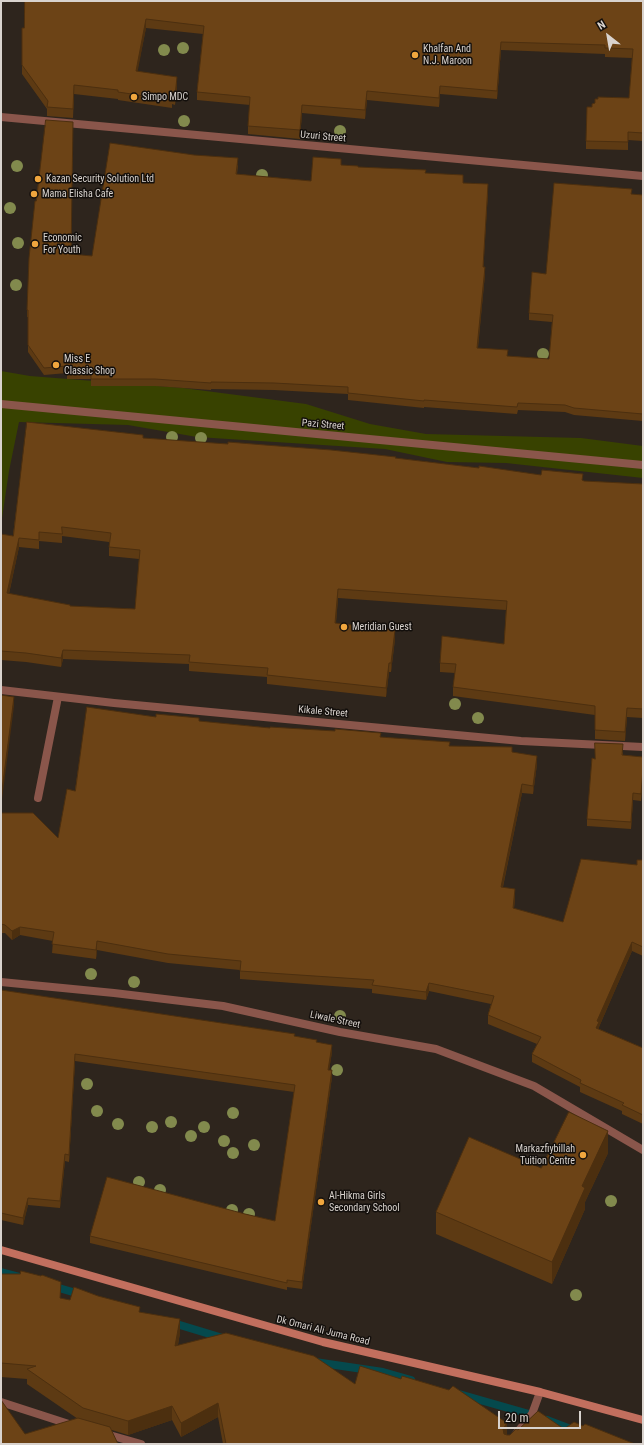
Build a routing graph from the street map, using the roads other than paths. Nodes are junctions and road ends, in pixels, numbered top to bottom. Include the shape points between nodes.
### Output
1 (1, 117) edge
2 (643, 176) edge
3 (1, 404) edge
4 (643, 466) edge
5 (1, 690) edge
6 (58, 697) junction
7 (643, 747) edge
8 (38, 798) dead end
9 (1, 982) edge
10 (643, 1150) edge
11 (1, 1250) edge
12 (540, 1392) junction
13 (1, 1402) edge
14 (643, 1420) edge
15 (142, 1444) edge
16 (508, 1444) edge

1 - 2 street, Uzuri Street
3 - 4 street, Pazi Street
5 - 6 street, Kikale Street
6 - 7 street, Kikale Street via 521,741
6 - 8 street
9 - 10 street, Liwale Street via 114,992 223,1006 340,1032 436,1049 534,1086
11 - 12 street, Dk Omari Ali Juma Road via 322,1342
12 - 14 street, Dk Omari Ali Juma Road
12 - 16 street via 532,1414
13 - 15 street

